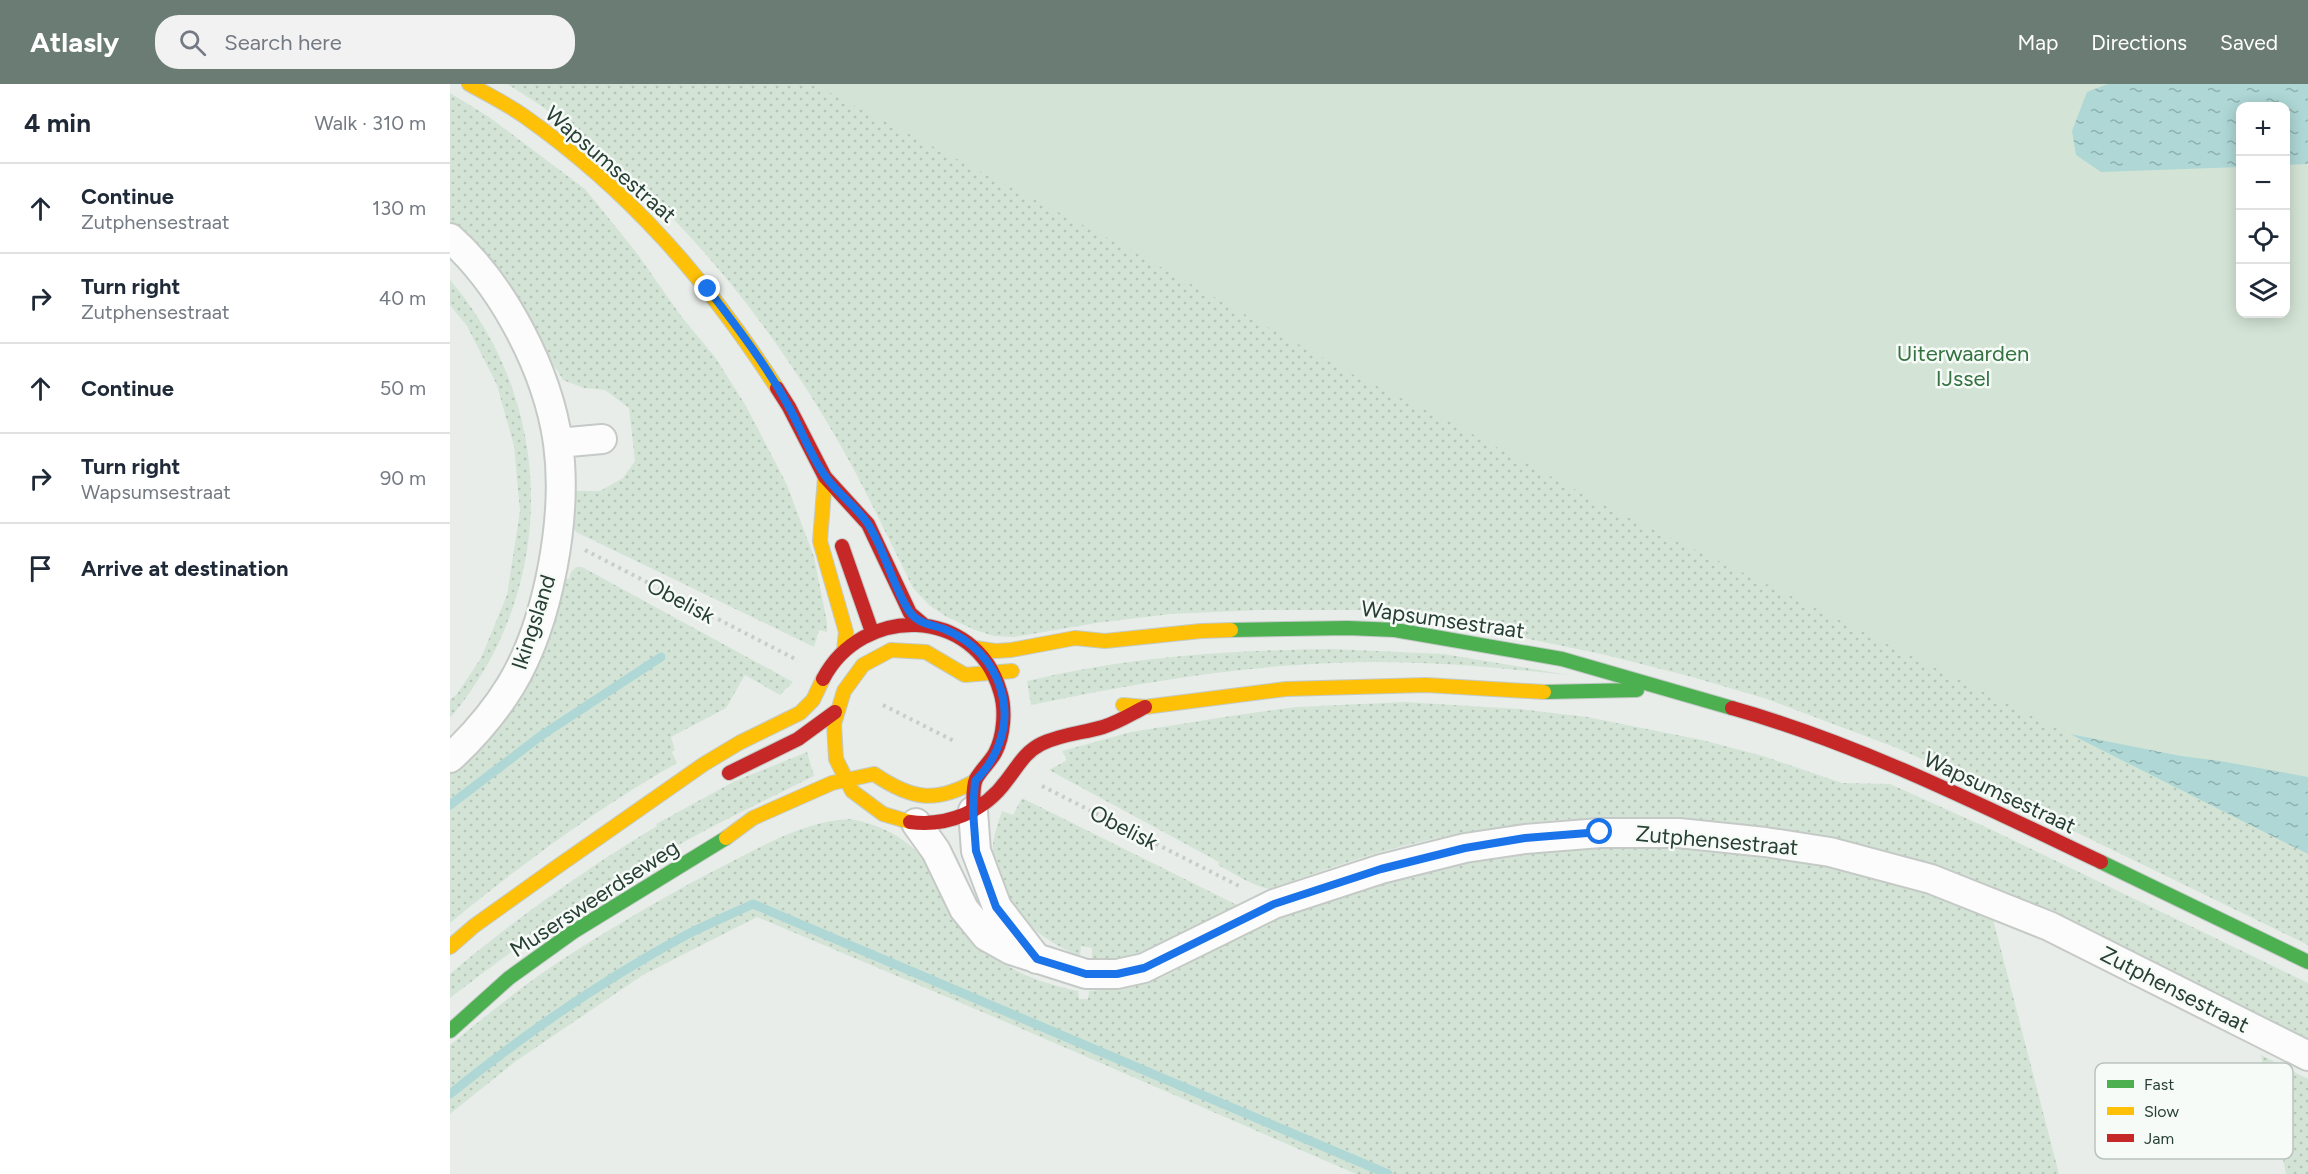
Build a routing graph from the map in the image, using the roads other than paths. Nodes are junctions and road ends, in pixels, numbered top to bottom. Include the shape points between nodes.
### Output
1 (469, 84) edge
2 (450, 238) edge
3 (602, 439) dead end
4 (558, 443) junction
5 (825, 477) junction
6 (923, 624) junction
7 (872, 632) junction
8 (1105, 641) junction
9 (975, 648) junction
10 (844, 650) junction
11 (1079, 654) dead end
12 (874, 657) junction
13 (1021, 669) dead end
14 (995, 674) junction
15 (1662, 689) junction
16 (1108, 704) dead end
17 (1145, 707) junction
18 (836, 711) junction
19 (1019, 727) dead end
20 (1001, 738) junction
21 (450, 758) edge
22 (845, 779) junction
23 (975, 781) junction
24 (665, 793) junction
25 (861, 801) junction
26 (842, 803) dead end
27 (973, 811) junction
28 (916, 823) junction
29 (746, 839) dead end
30 (707, 851) junction
31 (450, 947) edge
32 (1037, 959) junction
33 (2308, 962) edge
34 (450, 1031) edge
35 (2308, 1056) edge

1 - 5 main road, Wapsumsestraat via 523,115 573,154 644,216 676,250 741,333 789,407
2 - 4 street via 466,252 501,298 532,357
3 - 4 street
4 - 21 street, Ikingsland via 558,536 547,590 526,657 478,729
5 - 6 main road, Wapsumsestraat via 868,524 907,607
5 - 7 main road, Wapsumsestraat via 836,529
5 - 10 main road via 820,541 846,632
6 - 7 main road
6 - 9 main road via 951,632
7 - 10 main road
7 - 12 main road, Wapsumsestraat
8 - 9 main road, Wapsumsestraat via 1075,638 1011,650
8 - 11 main road, Wapsumsestraat
8 - 15 main road, Wapsumsestraat via 1201,631 1395,630 1553,657
9 - 14 main road
10 - 24 main road, Musersweerdseweg via 827,672 816,697 800,713 720,753
12 - 14 main road via 907,648 941,657 966,675
12 - 18 main road via 849,680
13 - 14 main road
14 - 20 main road via 1004,706
15 - 17 main road, Wapsumsestraat via 1564,693 1425,685 1286,689
15 - 33 main road, Wapsumsestraat via 1761,716 1855,749
16 - 17 main road, Wapsumsestraat
17 - 27 main road, Wapsumsestraat via 1112,724 1044,741 1028,752 998,791
18 - 22 main road via 834,739
18 - 24 main road, Musersweerdseweg via 792,744
19 - 20 main road
20 - 23 main road via 987,769
22 - 23 main road via 874,774 900,791 931,797 947,795
22 - 25 main road
22 - 30 main road, Musersweerdseweg via 753,818
23 - 27 main road
24 - 31 main road, Musersweerdseweg via 557,866
25 - 26 main road
25 - 28 main road, Wapsumsestraat via 887,816
27 - 28 main road, Wapsumsestraat via 945,821
27 - 32 street via 976,851 996,907
28 - 32 street, Zutphensestraat via 936,851 964,909 986,936
29 - 30 main road, Musersweerdseweg
30 - 34 main road, Musersweerdseweg via 573,932 509,978
32 - 35 street, Zutphensestraat via 1086,974 1117,974 1144,968 1274,904 1391,866 1525,838 1600,832 1678,832 1830,852 1931,879 2049,926

